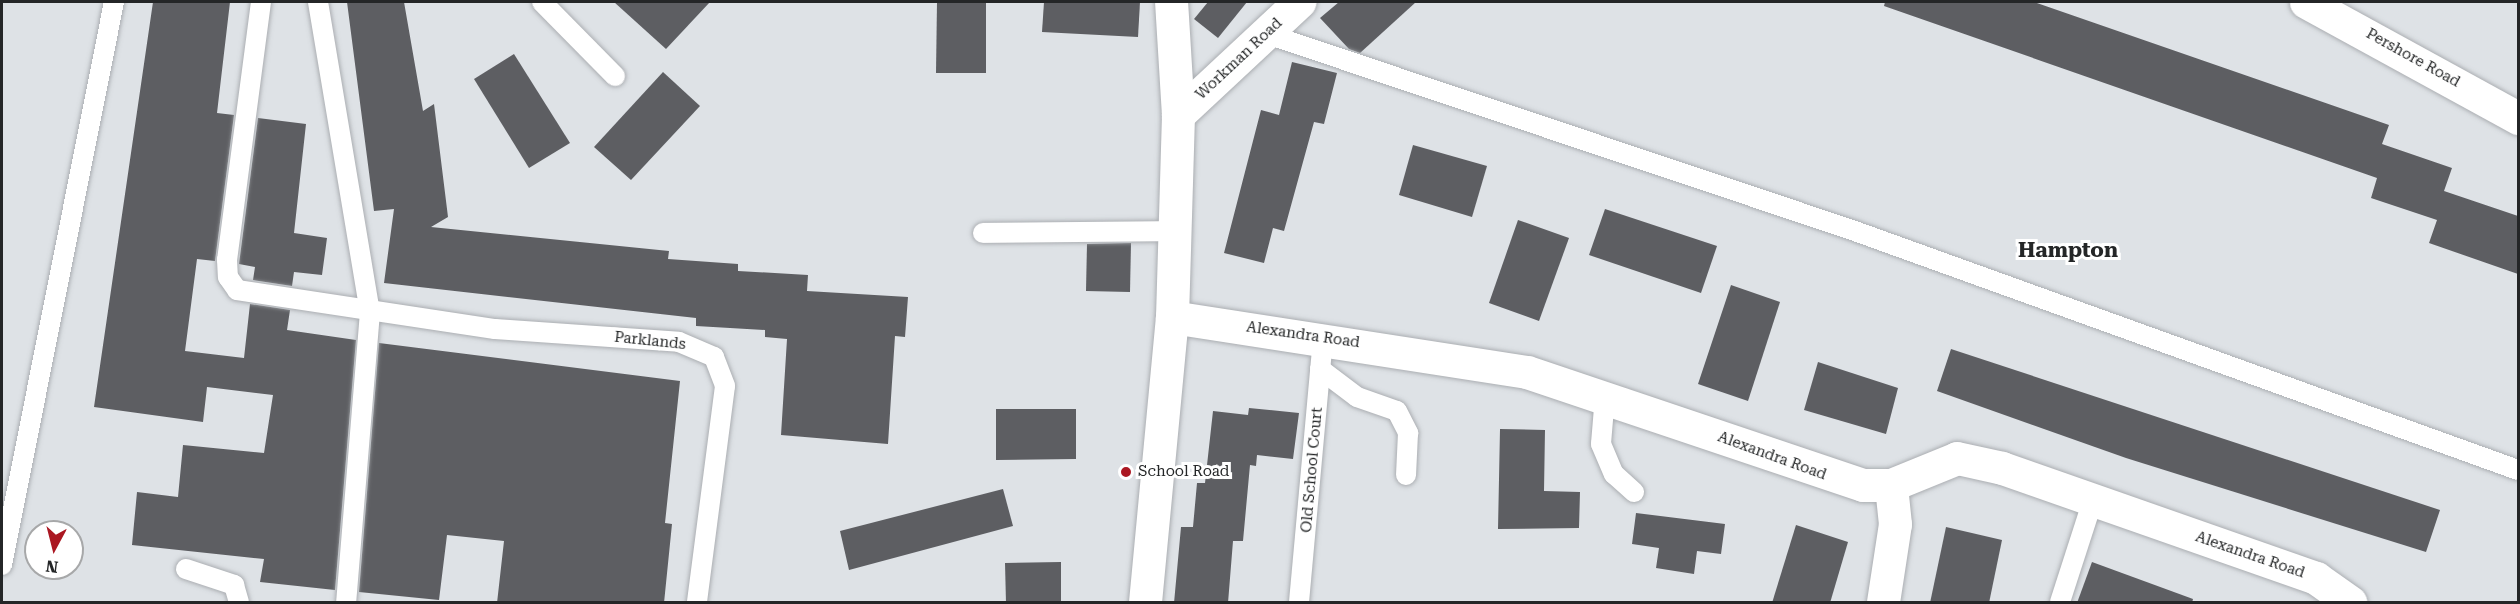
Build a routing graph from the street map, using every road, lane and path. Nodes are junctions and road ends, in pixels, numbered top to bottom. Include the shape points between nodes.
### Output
1 (114, 2) edge
2 (261, 2) edge
3 (318, 2) edge
4 (542, 2) edge
5 (1171, 2) edge
6 (1299, 2) edge
7 (2306, 2) edge
8 (1267, 34) junction
9 (615, 76) dead end
10 (1178, 115) junction
11 (2518, 118) edge
12 (1174, 231) junction
13 (983, 233) dead end
14 (369, 312) junction
15 (1172, 317) junction
16 (1323, 337) junction
17 (1320, 369) junction
18 (1605, 396) junction
19 (2518, 470) edge
20 (1406, 475) dead end
21 (1891, 485) junction
22 (1634, 492) dead end
23 (2093, 500) junction
24 (2, 565) edge
25 (186, 569) dead end
26 (239, 603) edge
27 (346, 603) edge
28 (697, 603) edge
29 (1145, 603) edge
30 (1299, 603) edge
31 (1883, 603) edge
32 (2060, 603) edge
33 (2350, 603) edge

1 - 24 lane
2 - 14 lane, Parklands via 228,277 237,290
3 - 14 lane
4 - 9 lane
5 - 10 street
6 - 8 street, Workman Road
7 - 11 street, Pershore Road
8 - 10 street, Workman Road
8 - 19 lane via 1852,230
10 - 12 street
12 - 13 lane
12 - 15 street
14 - 27 lane
14 - 28 lane, Parklands via 495,329 679,342 714,357 725,386
15 - 16 street, Alexandra Road
15 - 29 street
16 - 17 lane, Old School Court
16 - 18 street, Alexandra Road via 1527,372
17 - 20 lane via 1357,397 1397,411 1408,433
17 - 30 lane, Old School Court
18 - 21 street, Alexandra Road via 1835,479
18 - 22 lane via 1601,444 1614,474
21 - 23 street, Alexandra Road via 1957,458
21 - 31 street via 1895,524
23 - 32 lane
23 - 33 street, Alexandra Road via 2316,578
25 - 26 lane via 234,585

